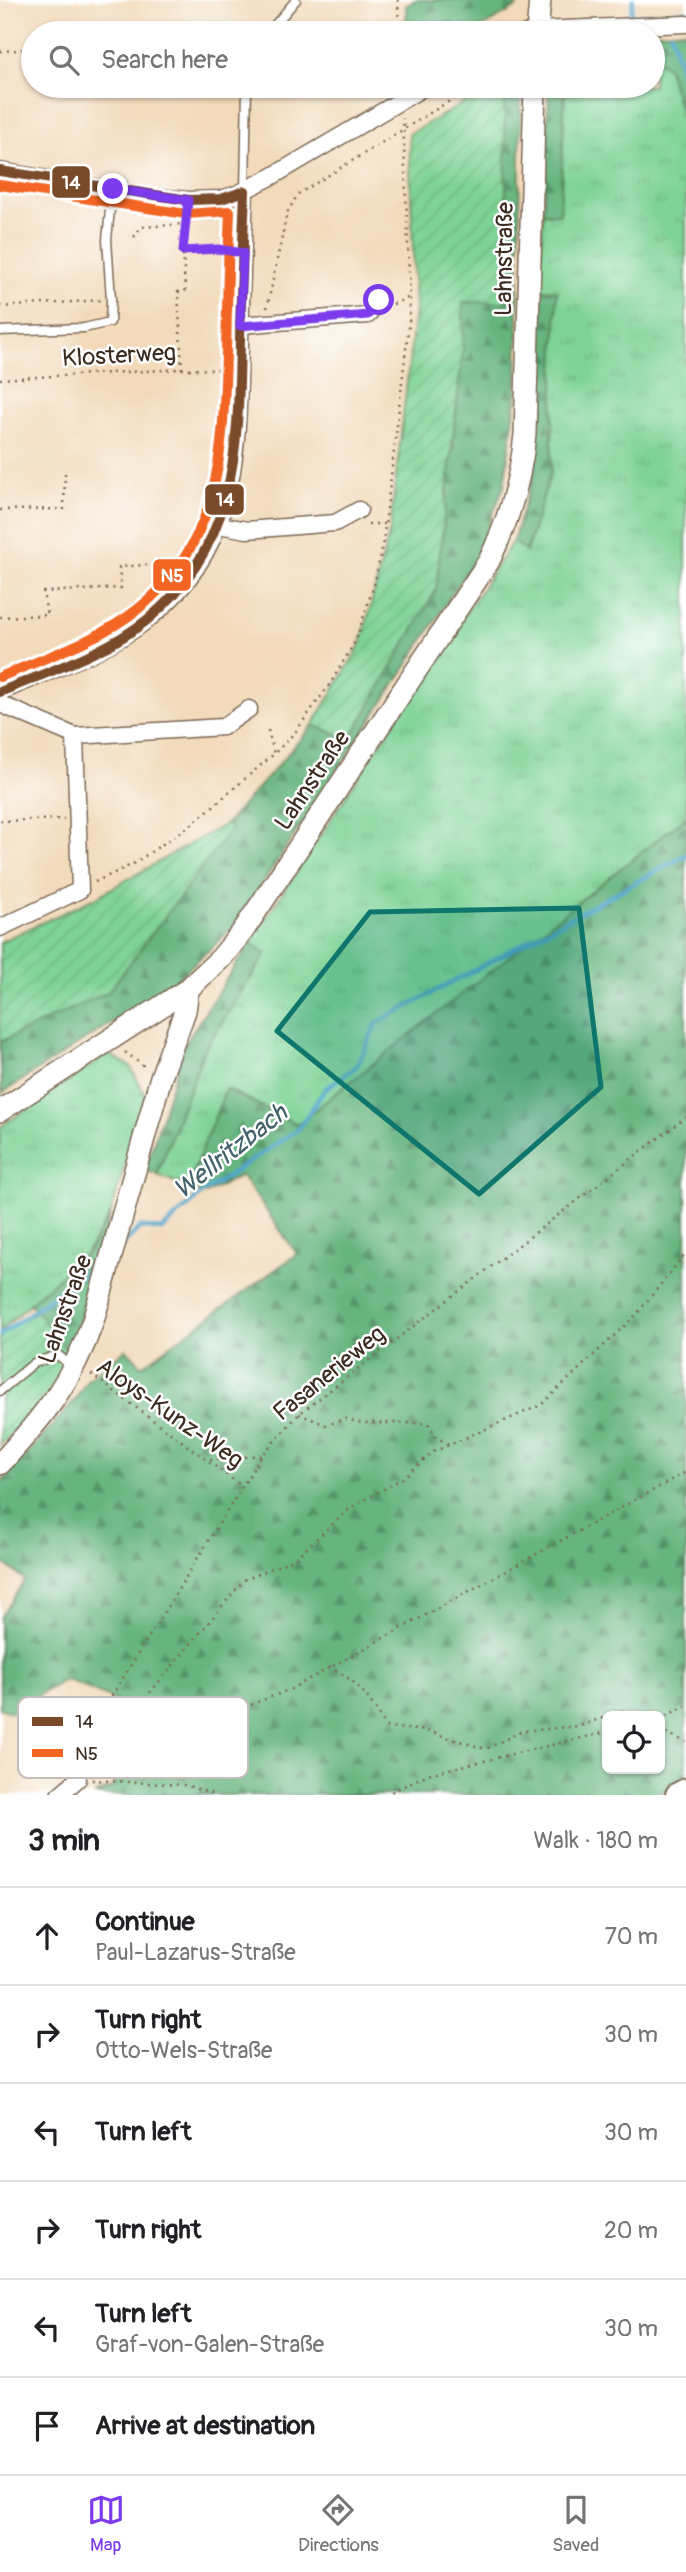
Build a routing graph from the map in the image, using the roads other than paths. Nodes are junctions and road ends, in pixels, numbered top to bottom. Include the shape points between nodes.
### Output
1 (296, 0) edge
2 (540, 0) edge
3 (278, 21) edge
4 (536, 21) edge
5 (686, 24) edge
6 (665, 25) edge
7 (247, 98) edge
8 (405, 98) edge
9 (535, 98) edge
10 (0, 171) edge
11 (113, 189) junction
12 (245, 191) junction
13 (379, 300) dead end
14 (240, 326) junction
15 (0, 331) edge
16 (359, 510) dead end
17 (219, 525) junction
18 (0, 692) edge
19 (0, 704) edge
20 (249, 709) dead end
21 (75, 736) junction
22 (0, 929) edge
23 (188, 989) junction
24 (0, 1111) edge
25 (75, 1369) junction
26 (0, 1391) edge
27 (0, 1464) edge
28 (78, 1779) road end
29 (686, 1791) edge
30 (59, 1795) edge
31 (678, 1795) edge

1 - 3 lane
2 - 4 main road
5 - 6 street
7 - 12 lane
8 - 12 street
9 - 23 main road, Lahnstraße via 526,434 506,522 478,579 243,931
10 - 11 street
11 - 12 street via 188,200 221,199
11 - 15 lane via 107,240 110,322 84,328
12 - 14 street
13 - 14 street via 368,315
14 - 17 street via 233,472
16 - 17 street via 335,523 247,530
17 - 18 street via 201,560 163,607 130,632
19 - 21 street
20 - 21 street via 223,727
21 - 22 street via 80,890
23 - 24 main road
23 - 25 main road, Lahnstraße via 183,1019 161,1077 106,1277
25 - 26 lane via 58,1355 34,1363
25 - 27 main road, Lahnstraße
28 - 30 street
29 - 31 main road

